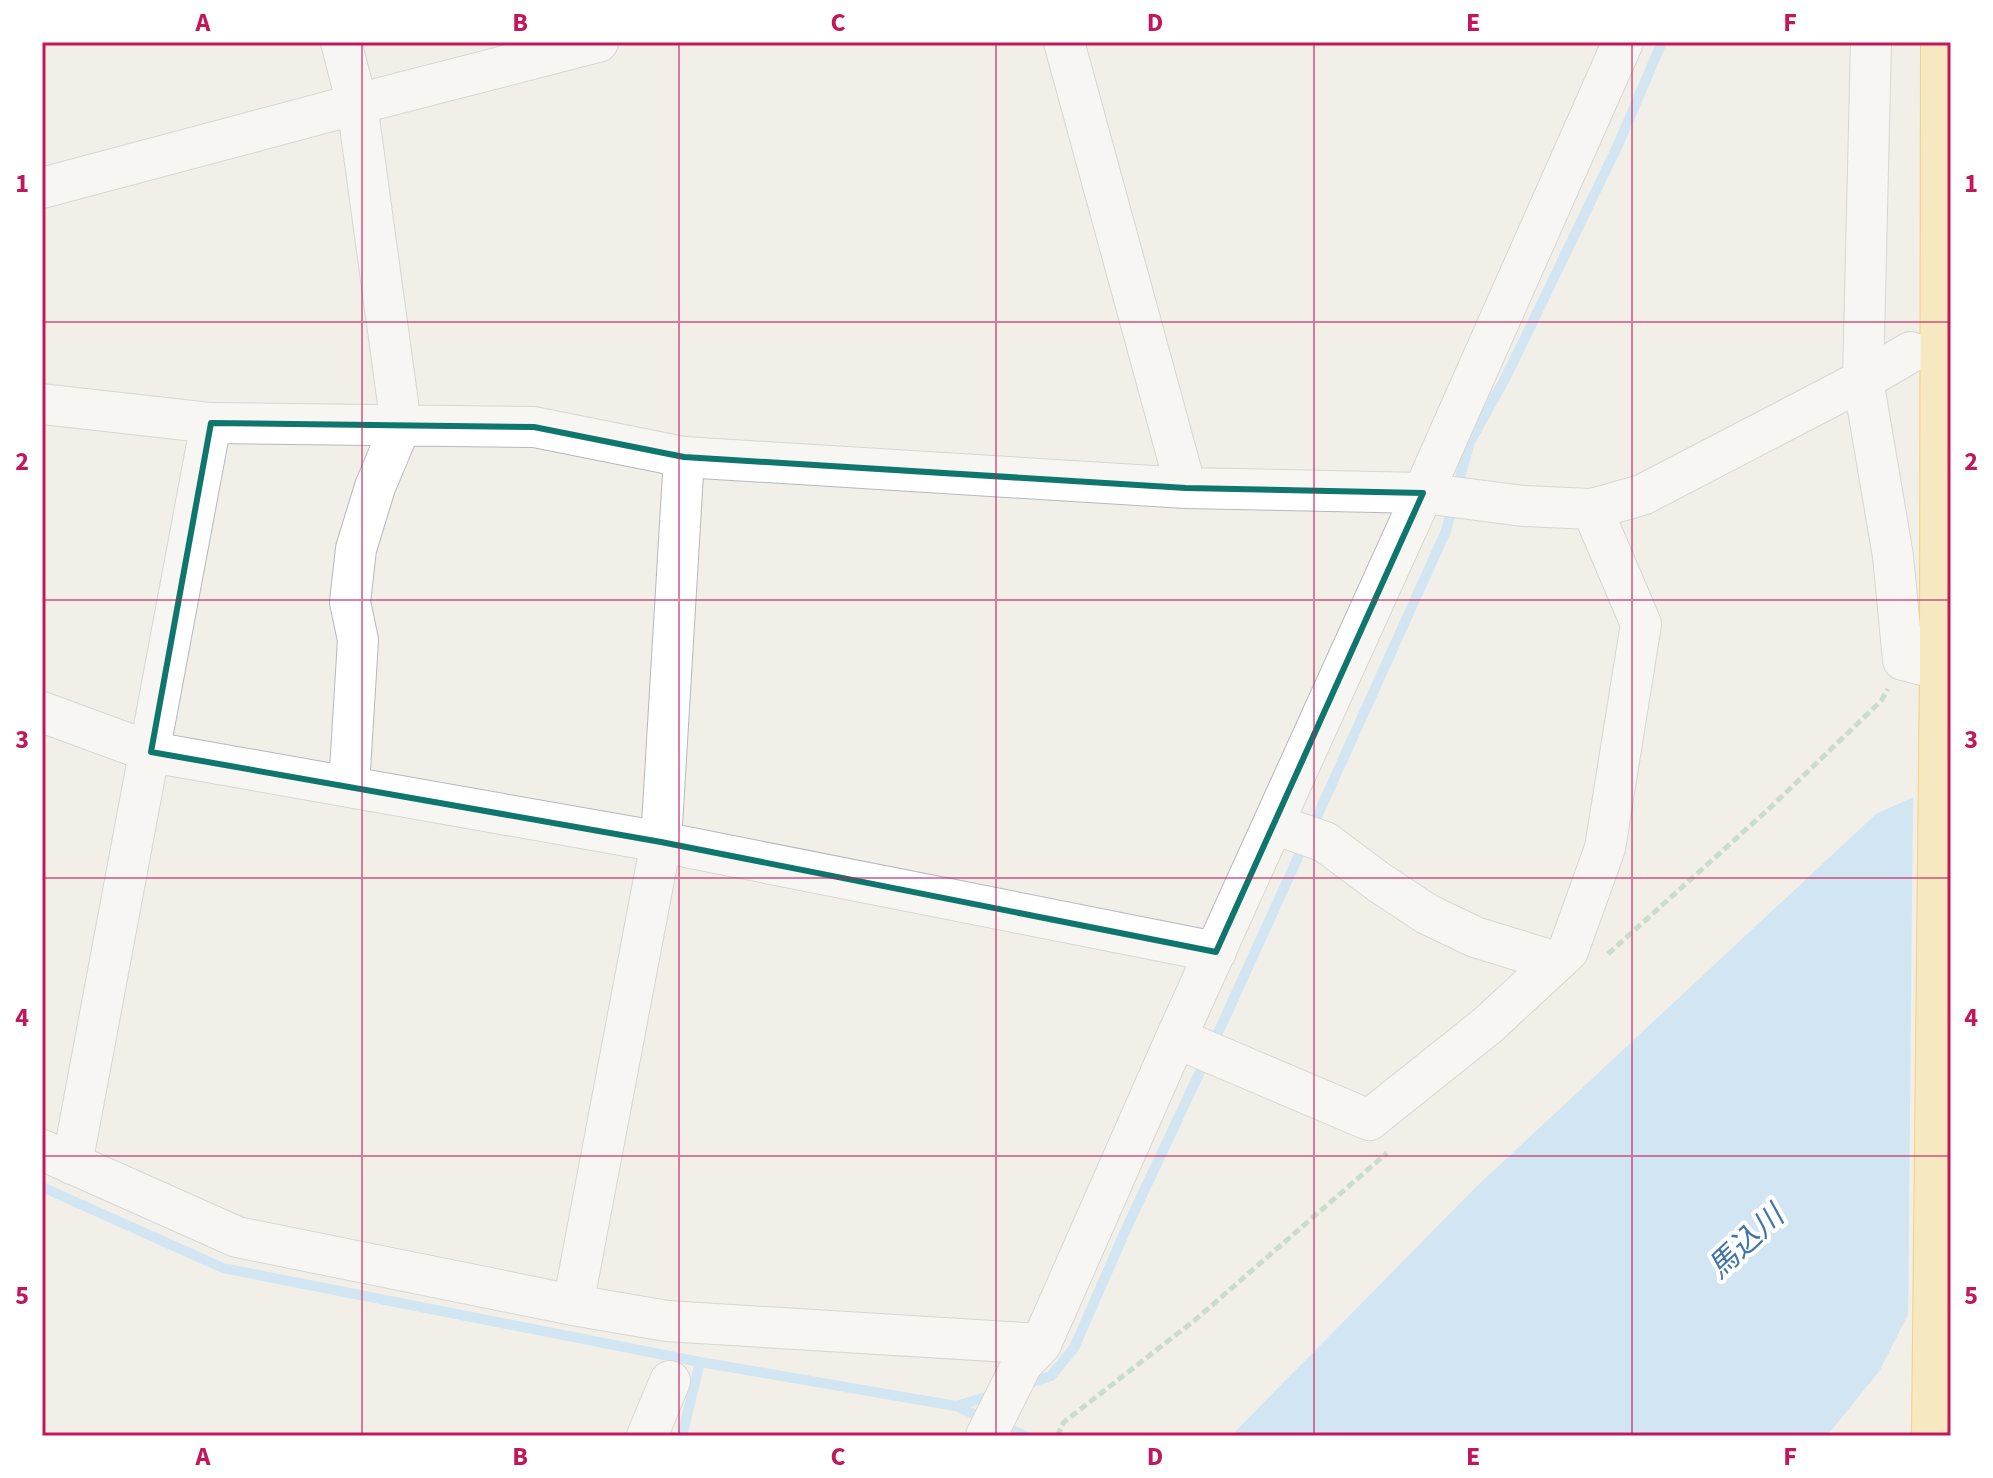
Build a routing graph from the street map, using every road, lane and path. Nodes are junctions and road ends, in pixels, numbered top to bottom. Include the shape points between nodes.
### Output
1 (341, 42) edge
2 (598, 42) edge
3 (1064, 42) edge
4 (1623, 42) edge
5 (1871, 42) edge
6 (1943, 42) edge
7 (357, 104) junction
8 (42, 188) edge
9 (1911, 352) dead end
10 (1863, 380) junction
11 (42, 404) edge
12 (211, 423) junction
13 (401, 425) junction
14 (684, 457) junction
15 (1186, 488) junction
16 (1423, 493) junction
17 (1592, 509) junction
18 (1942, 670) junction
19 (42, 712) edge
20 (151, 752) junction
21 (349, 787) junction
22 (1274, 824) junction
23 (661, 842) junction
24 (1216, 952) junction
25 (1556, 962) junction
26 (1176, 1038) junction
27 (57, 1157) edge
28 (573, 1305) junction
29 (1032, 1354) junction
30 (670, 1381) dead end
31 (1064, 1422) dead end
32 (647, 1436) edge
33 (986, 1436) edge
34 (1057, 1436) edge
35 (1934, 1436) edge

1 - 7 street
2 - 7 street
3 - 15 street
4 - 16 street
5 - 10 street
6 - 18 highway
7 - 8 street
7 - 13 street
9 - 10 street
10 - 17 street via 1642,495
10 - 18 street via 1893,556 1903,660
11 - 12 street
12 - 13 street
12 - 20 street
13 - 14 street via 534,427
13 - 21 street via 356,549 350,602 358,640
14 - 15 street
14 - 23 street
15 - 16 street
16 - 17 street
16 - 22 street
17 - 25 street via 1641,624 1605,848 1568,951
18 - 35 highway
19 - 20 street
20 - 21 street
20 - 27 street
21 - 23 street
22 - 24 street
22 - 25 street via 1325,842 1427,914 1475,937
23 - 24 street
23 - 28 street
24 - 26 street
25 - 26 street via 1488,1025 1369,1120
26 - 29 street
27 - 28 street via 237,1237
28 - 29 street via 667,1321
29 - 33 street
30 - 32 street
31 - 34 path

